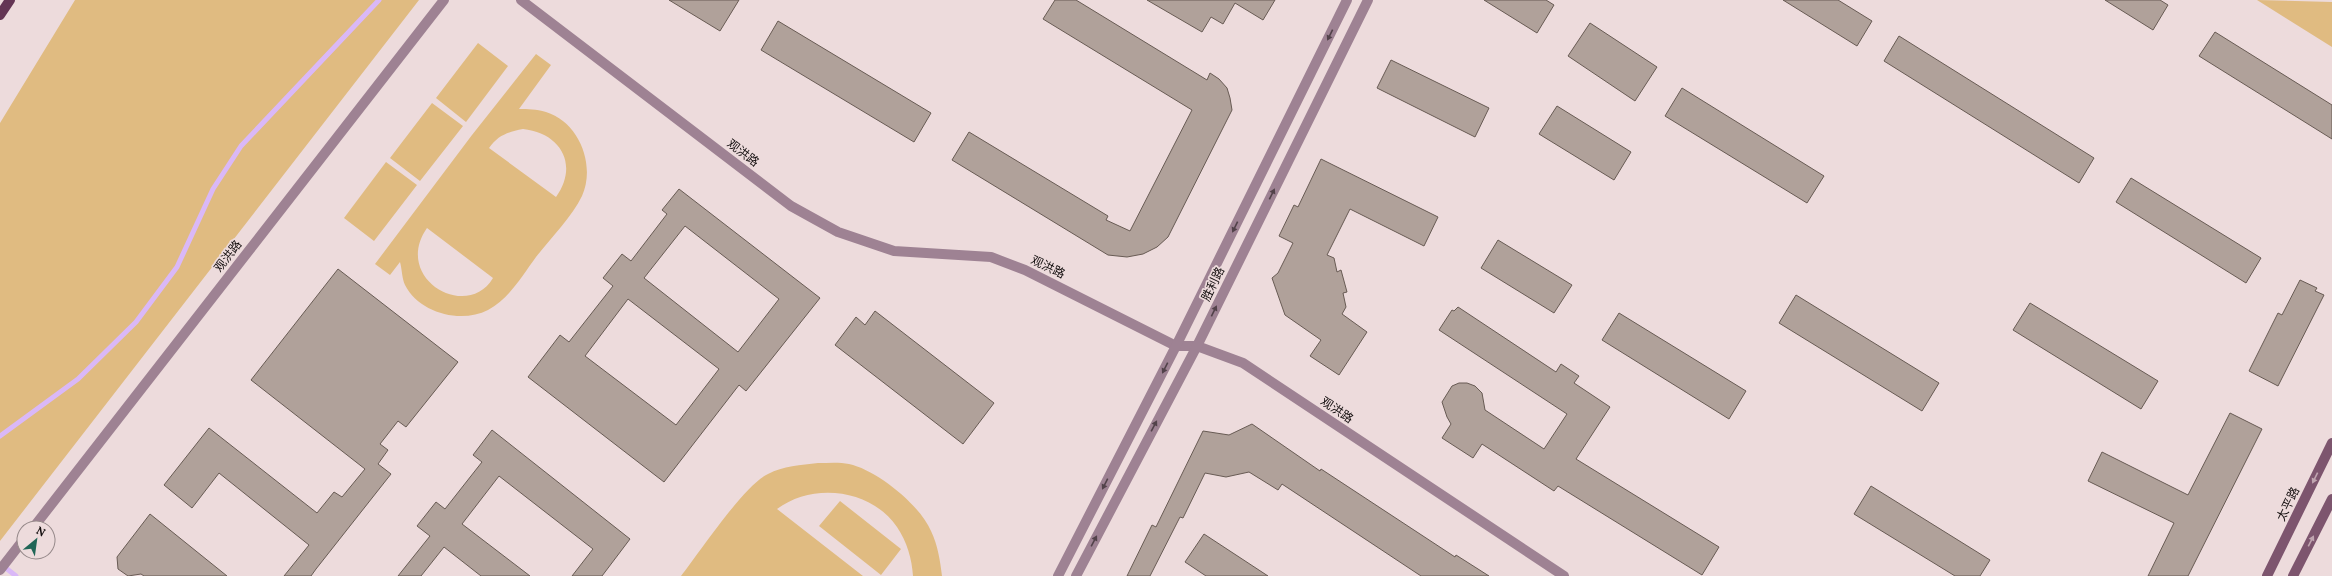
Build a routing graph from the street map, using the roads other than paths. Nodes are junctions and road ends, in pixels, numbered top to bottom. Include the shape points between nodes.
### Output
1 (10, 0) edge
2 (444, 0) edge
3 (521, 0) edge
4 (1347, 0) edge
5 (1368, 0) edge
6 (0, 15) edge
7 (1176, 346) junction
8 (1197, 346) junction
9 (2332, 444) edge
10 (2332, 499) edge
11 (39, 520) edge
12 (16, 549) edge
13 (0, 570) edge
14 (1058, 576) edge
15 (1076, 576) edge
16 (1564, 576) edge
17 (2267, 576) edge
18 (2293, 576) edge

1 - 6 main road
2 - 11 street, 观洪路
3 - 7 street, 观洪路 via 791,206 838,232 894,252 991,257 1026,270
4 -> 7 street, 胜利路
8 -> 5 street, 胜利路
7 - 8 street, 观洪路
7 -> 14 street, 胜利路
15 -> 8 street, 胜利路
8 - 16 street, 观洪路 via 1243,363
9 -> 17 main road, 太平路
18 -> 10 main road
12 - 13 street

